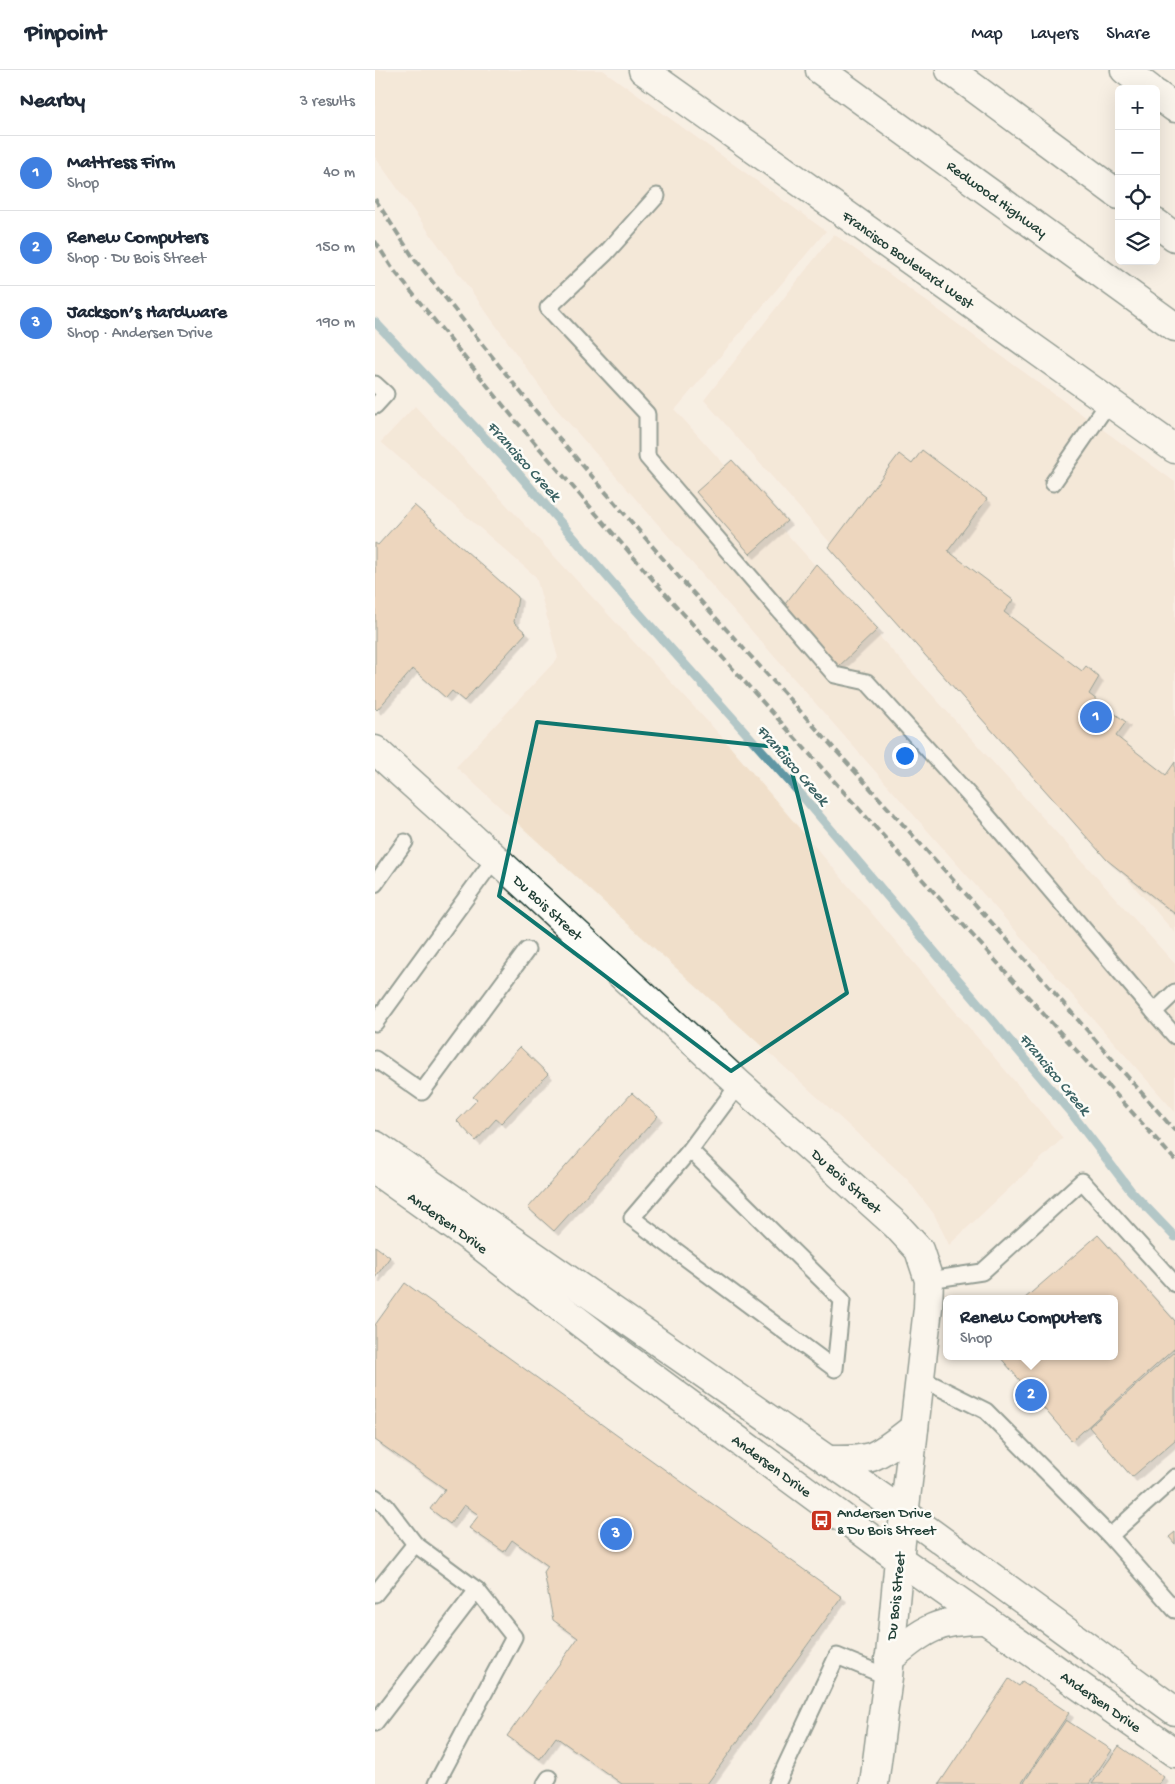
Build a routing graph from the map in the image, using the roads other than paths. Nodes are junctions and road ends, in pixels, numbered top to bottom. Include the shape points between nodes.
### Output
1 (643, 70) edge
2 (820, 70) edge
3 (950, 70) edge
4 (1125, 70) edge
5 (1145, 85) edge
6 (1160, 97) edge
7 (1175, 108) edge
8 (1115, 192) edge
9 (657, 196) dead end
10 (1160, 226) edge
11 (1175, 237) edge
12 (1175, 327) edge
13 (375, 384) edge
14 (1109, 402) junction
15 (375, 406) edge
16 (1175, 449) edge
17 (1053, 483) dead end
18 (375, 750) edge
19 (405, 842) dead end
20 (495, 858) junction
21 (375, 884) edge
22 (527, 950) dead end
23 (1175, 992) edge
24 (1154, 1012) junction
25 (375, 1023) edge
26 (1175, 1036) edge
27 (375, 1059) edge
28 (739, 1084) junction
29 (375, 1145) edge
30 (690, 1150) junction
31 (375, 1170) edge
32 (929, 1280) junction
33 (1175, 1284) edge
34 (920, 1378) junction
35 (914, 1428) junction
36 (827, 1460) junction
37 (1175, 1477) edge
38 (375, 1497) edge
39 (904, 1513) junction
40 (1110, 1536) junction
41 (415, 1544) junction
42 (899, 1559) junction
43 (477, 1590) junction
44 (375, 1594) edge
45 (1175, 1610) edge
46 (986, 1620) junction
47 (889, 1668) junction
48 (1175, 1711) edge
49 (375, 1723) edge
50 (1175, 1754) edge
51 (436, 1784) edge
52 (777, 1784) edge
53 (874, 1784) edge

1 - 14 main road, Francisco Boulevard West
2 - 12 main road, Redwood Highway
3 - 8 main road
4 - 5 main road
6 - 7 main road
9 - 24 lane via 606,253 548,308 647,414 647,457 783,615 835,675 867,682 985,813
10 - 11 main road
13 - 15 lane via 385,394
14 - 16 main road, Francisco Boulevard West
14 - 17 lane
18 - 20 main road, Du Bois Street
19 - 21 lane
20 - 25 lane
20 - 28 main road, Du Bois Street
22 - 27 lane via 422,1092
23 - 24 lane
24 - 26 lane
28 - 30 lane
28 - 32 main road, Du Bois Street via 896,1225 919,1250
29 - 36 main road, Andersen Drive
30 - 30 lane via 632,1218 835,1369 842,1300
31 - 42 main road, Andersen Drive
32 - 33 lane via 982,1272 1082,1181
32 - 34 main road, Du Bois Street
34 - 35 main road, Du Bois Street
34 - 40 lane via 986,1411
35 - 36 main road via 871,1457
35 - 39 main road, Du Bois Street
36 - 39 main road, Andersen Drive
37 - 40 lane
38 - 41 lane via 386,1506
39 - 42 main road, Du Bois Street
39 - 48 main road, Andersen Drive
40 - 45 lane
41 - 43 lane
41 - 44 lane
42 - 46 main road, Andersen Drive
42 - 47 main road, Du Bois Street
43 - 49 lane
43 - 51 lane via 514,1637
46 - 47 main road via 943,1623 918,1635
46 - 50 main road, Andersen Drive
47 - 52 lane via 837,1656
47 - 53 main road, Du Bois Street

